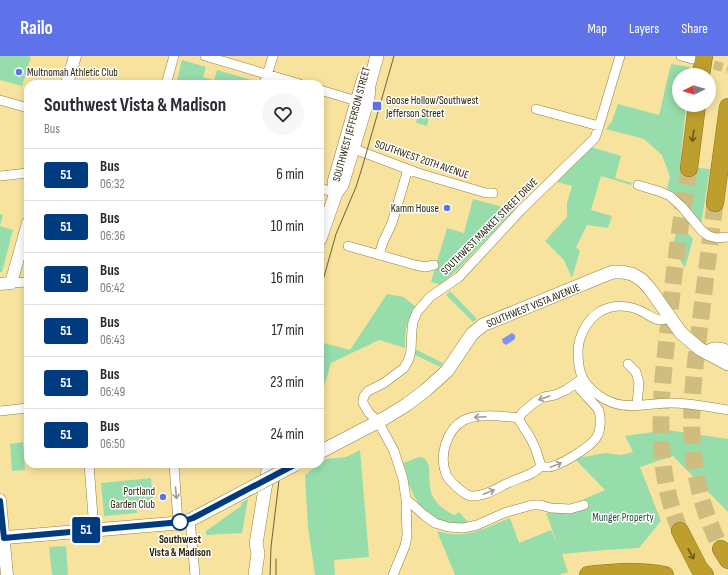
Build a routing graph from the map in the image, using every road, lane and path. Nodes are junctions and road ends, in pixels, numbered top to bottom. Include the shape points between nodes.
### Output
1 (75, 56) edge
2 (174, 56) edge
3 (205, 56) edge
4 (272, 56) edge
5 (370, 56) edge
6 (377, 56) edge
7 (620, 56) edge
8 (681, 56) edge
9 (698, 57) edge
10 (700, 68) edge
11 (267, 74) junction
12 (68, 80) edge
13 (167, 80) edge
14 (265, 80) edge
15 (287, 80) edge
16 (324, 91) edge
17 (0, 100) edge
18 (357, 101) junction
19 (24, 107) edge
20 (728, 107) edge
21 (536, 109) dead end
22 (696, 112) edge
23 (600, 126) junction
24 (348, 147) junction
25 (689, 168) tunnel mouth
26 (408, 169) junction
27 (24, 173) edge
28 (0, 176) edge
29 (638, 185) dead end
30 (324, 189) edge
31 (336, 193) junction
32 (493, 193) dead end
33 (715, 203) tunnel mouth
34 (324, 228) edge
35 (24, 233) edge
36 (728, 237) edge
37 (348, 246) dead end
38 (379, 255) junction
39 (434, 264) dead end
40 (24, 282) edge
41 (5, 284) edge
42 (670, 317) junction
43 (728, 351) edge
44 (706, 353) junction
45 (628, 364) dead end
46 (728, 364) edge
47 (579, 381) junction
48 (636, 405) junction
49 (24, 408) edge
50 (728, 410) edge
51 (0, 411) edge
52 (519, 418) junction
53 (374, 423) junction
54 (324, 450) edge
55 (541, 466) junction
56 (88, 468) edge
57 (175, 468) edge
58 (268, 468) edge
59 (288, 468) edge
60 (406, 499) junction
61 (0, 500) edge
62 (584, 505) dead end
63 (189, 519) junction
64 (94, 530) junction
65 (680, 531) tunnel mouth
66 (2, 538) edge
67 (256, 544) junction
68 (7, 575) edge
69 (195, 575) edge
70 (248, 575) edge
71 (256, 575) edge
72 (393, 575) edge
73 (588, 575) edge
74 (665, 575) edge
75 (705, 575) edge

1 - 12 street
2 - 13 street
3 - 11 street
4 - 11 street
5 - 18 main road, SOUTHWEST JEFFERSON STREET
6 - 24 main road, SOUTHWEST JEFFERSON STREET via 368,99
7 - 23 street, SOUTHWEST MARKET STREET DRIVE
8 - 9 street
9 - 10 highway
11 - 14 street
11 - 15 street
16 - 18 street
17 - 19 street
18 - 24 main road, SOUTHWEST JEFFERSON STREET
20 - 33 highway
21 - 23 street
22 -> 25 highway
23 - 53 street, SOUTHWEST MARKET STREET DRIVE via 592,142 521,210 459,277 430,297 417,312 413,322 409,359 404,368 364,396 363,403
24 - 26 street, SOUTHWEST 20TH AVENUE
24 - 31 main road, SOUTHWEST JEFFERSON STREET via 334,182
26 - 32 street, SOUTHWEST 20TH AVENUE
26 - 38 street via 392,223
27 - 28 street
29 - 36 street via 670,196 709,236
30 - 31 street
31 - 34 main road, SOUTHWEST JEFFERSON STREET
35 - 41 street
37 - 38 street
38 - 39 street via 426,267
40 - 41 street
42 - 44 main road, SOUTHWEST VISTA AVENUE via 681,333
42 - 47 street via 662,320 640,310 621,306 600,312 585,328 580,339
42 - 53 main road, SOUTHWEST VISTA AVENUE via 637,276 627,272 608,274 483,325 472,334 442,376 406,405
43 - 44 street via 715,348
44 - 46 main road, SOUTHWEST VISTA AVENUE
45 - 48 street via 636,372 639,383
47 - 48 street via 604,399 624,405
47 -> 52 street via 566,390 535,402
55 -> 47 street via 549,467 566,460 593,442 598,435 600,418 597,408 579,389
48 - 50 street via 669,403
49 - 51 street
52 - 55 street via 531,439
52 -> 55 street via 479,416 459,423 447,441 444,458 446,474 462,492 475,496 490,492 534,472
53 - 54 main road, SOUTHWEST VISTA AVENUE
53 - 60 street, SOUTHWEST MARKET STREET DRIVE via 394,451
56 - 64 street
57 -> 63 street
58 - 67 main road
59 - 63 main road, bridge
60 - 62 street via 435,523 463,528 532,505 570,509
60 - 72 street, SOUTHWEST MARKET STREET DRIVE via 407,541
61 - 66 street
63 - 64 main road
63 - 69 street
64 - 66 main road
65 -> 75 highway
66 - 68 street
67 - 70 main road via 251,552
67 - 71 main road
73 - 74 highway via 632,571

